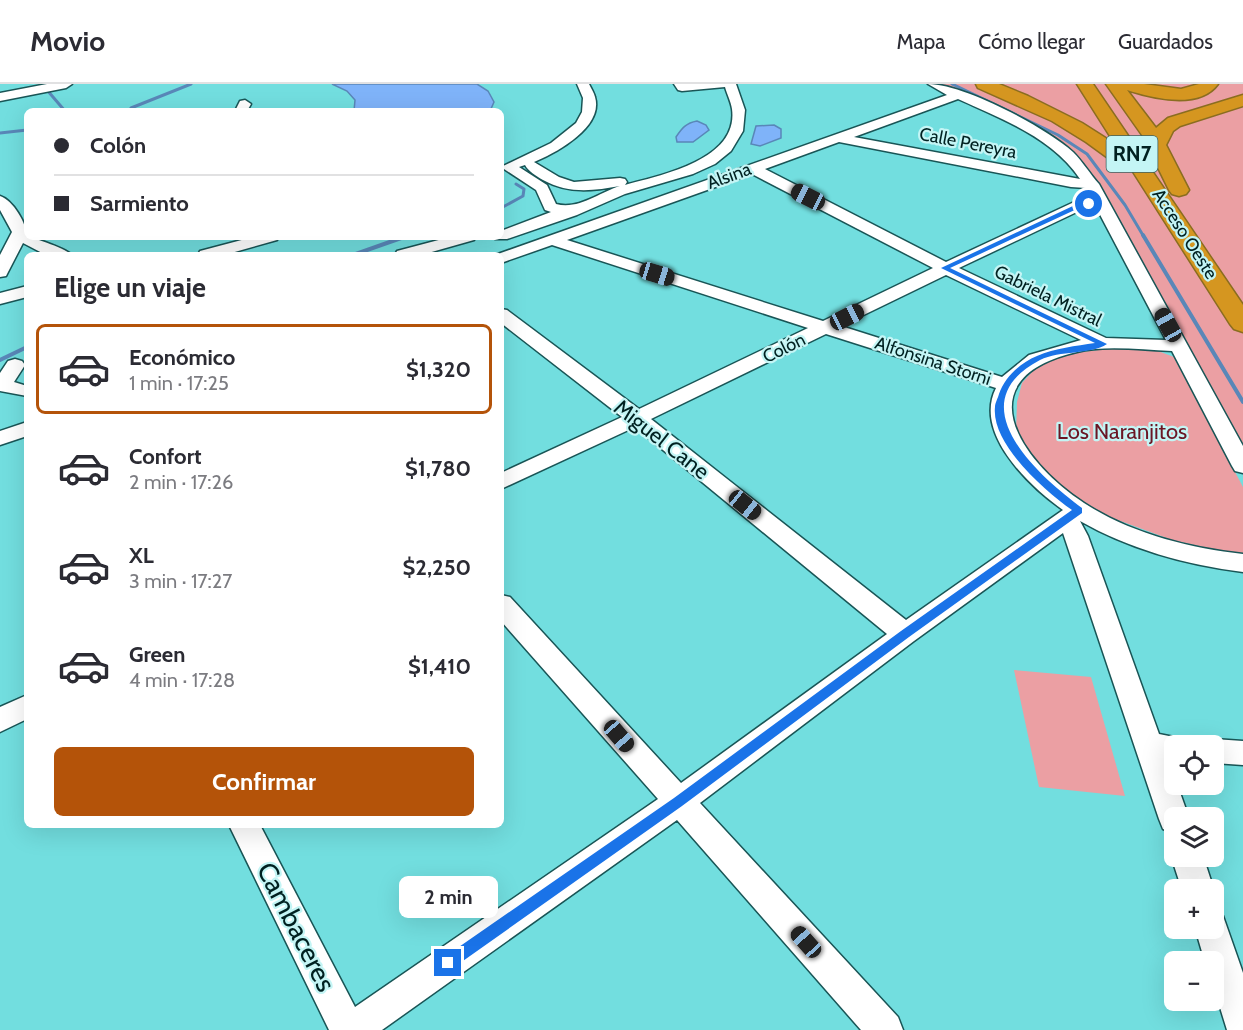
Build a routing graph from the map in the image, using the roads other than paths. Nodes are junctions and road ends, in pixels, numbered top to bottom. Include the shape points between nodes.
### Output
1 (66, 84) edge
2 (583, 84) edge
3 (680, 84) edge
4 (716, 84) edge
5 (723, 84) edge
6 (730, 84) edge
7 (934, 84) edge
8 (984, 84) edge
9 (1074, 84) edge
10 (1085, 84) edge
11 (1103, 84) edge
12 (1114, 84) edge
13 (1127, 84) edge
14 (1210, 84) edge
15 (958, 95) junction
16 (0, 98) edge
17 (1243, 100) edge
18 (837, 138) junction
19 (1157, 145) junction
20 (525, 161) junction
21 (1128, 164) junction
22 (504, 167) edge
23 (752, 168) junction
24 (1092, 184) junction
25 (579, 187) junction
26 (1179, 190) junction
27 (546, 199) junction
28 (0, 201) edge
29 (596, 201) junction
30 (1101, 202) junction
31 (567, 212) junction
32 (616, 217) junction
33 (504, 222) edge
34 (599, 223) junction
35 (1179, 223) junction
36 (1204, 227) dead end
37 (20, 232) junction
38 (504, 234) edge
39 (24, 235) edge
40 (29, 240) edge
41 (260, 240) edge
42 (457, 240) edge
43 (487, 240) edge
44 (551, 240) junction
45 (55, 252) edge
46 (217, 252) edge
47 (414, 252) edge
48 (449, 252) edge
49 (504, 257) edge
50 (24, 258) edge
51 (945, 268) junction
52 (0, 272) edge
53 (0, 282) edge
54 (24, 289) edge
55 (24, 290) edge
56 (0, 299) edge
57 (504, 316) edge
58 (1243, 324) edge
59 (827, 327) junction
60 (1103, 344) junction
61 (1179, 346) junction
62 (14, 366) edge
63 (1006, 385) junction
64 (24, 391) edge
65 (24, 392) edge
66 (0, 401) edge
67 (638, 419) junction
68 (24, 430) edge
69 (0, 438) edge
70 (1243, 466) edge
71 (504, 481) edge
72 (1073, 515) junction
73 (1243, 563) edge
74 (504, 607) edge
75 (905, 634) junction
76 (24, 708) edge
77 (0, 720) edge
78 (1162, 747) edge
79 (1224, 752) edge
80 (1243, 753) edge
81 (678, 802) junction
82 (1172, 807) edge
83 (246, 828) edge
84 (1215, 939) edge
85 (1243, 1025) edge
86 (348, 1030) edge
87 (352, 1030) edge
88 (885, 1030) edge

1 - 16 street
2 - 20 street via 591,99 588,117 564,140
3 - 4 street
4 - 5 street
4 - 25 street via 727,117 723,130 704,150 658,172
6 - 29 street via 741,118 734,140 718,156 679,175
7 - 15 street
8 - 21 highway via 1074,125
9 - 21 highway
10 - 35 highway, Acceso Oeste / RN7
11 - 26 highway, Acceso Oeste / RN7
12 - 19 highway
13 - 14 highway via 1180,93 1198,91
15 - 18 street, Alsina
15 - 24 street via 1045,137 1064,150
17 - 19 highway via 1174,122 1165,128
18 - 23 street, Alsina
18 - 24 street, Calle Pereyra
19 - 26 highway
20 - 22 street
20 - 25 street via 557,182
21 - 35 highway
22 - 27 street via 542,188
23 - 32 street, Alsina
23 - 51 street, Gabriela Mistral
24 - 30 street
25 - 27 street
25 - 29 street via 594,193
26 - 36 highway, Acceso Oeste / RN7
27 - 31 street via 550,207
27 - 33 street
28 - 37 street via 13,215
29 - 31 street
29 - 32 street
30 - 51 street, Colón via 1077,206
30 - 61 street
31 - 34 street
31 - 38 street
32 - 34 street, Alsina
34 - 44 street, Alsina
35 - 58 highway, Acceso Oeste / RN7
37 - 39 street
37 - 52 street
40 - 45 street
41 - 46 street
42 - 47 street
43 - 48 street
44 - 49 street, Alsina
44 - 59 street, Alfonsina Storni
50 - 52 street
51 - 59 street, Colón
51 - 60 street, Gabriela Mistral
53 - 54 street
55 - 56 street
57 - 67 street, Miguel Cane
59 - 63 street, Alfonsina Storni
59 - 67 street, Colón
60 - 61 street
60 - 63 street via 1039,357
61 - 70 street
62 - 64 street via 4,382 6,387
63 - 72 street via 999,407 1003,430 1024,462
65 - 66 street
67 - 71 street, Colón
67 - 75 street, Miguel Cane
68 - 69 street
72 - 73 street via 1197,556
72 - 75 street
72 - 78 street via 1076,536
74 - 81 street
75 - 81 street
76 - 77 street
78 - 82 street
79 - 80 street
81 - 87 street
81 - 88 street
83 - 86 street, Cambaceres
84 - 85 street

